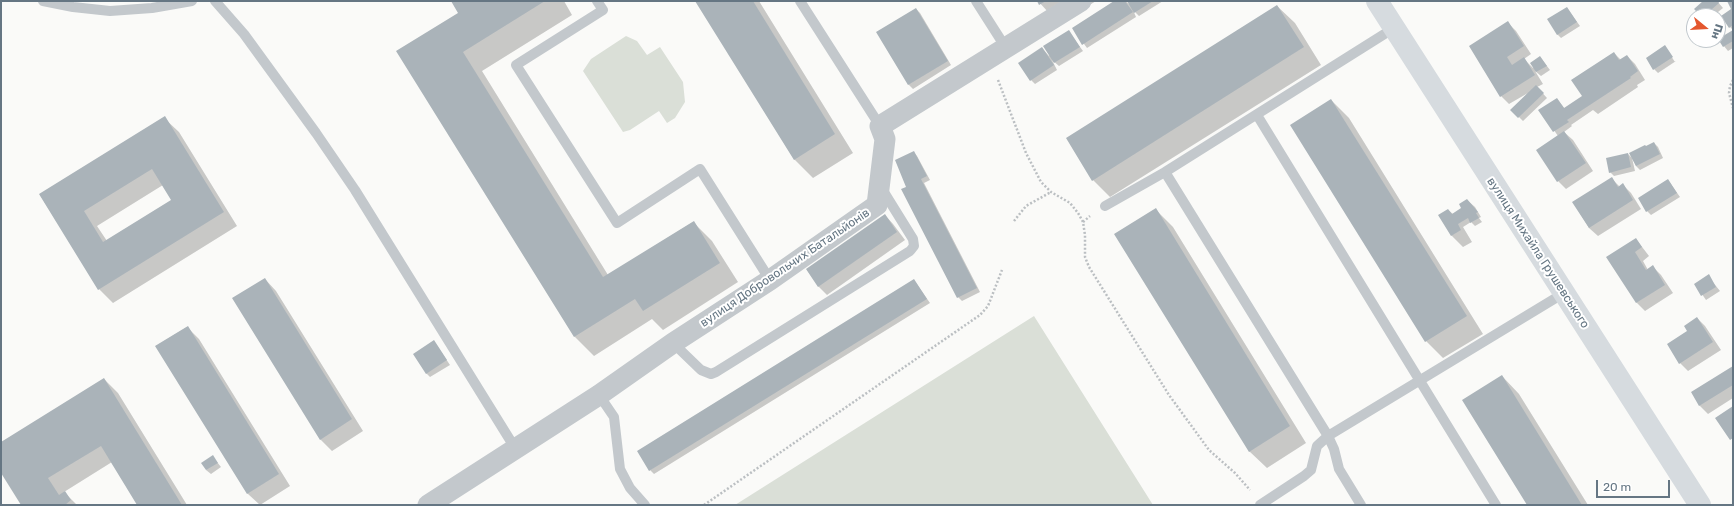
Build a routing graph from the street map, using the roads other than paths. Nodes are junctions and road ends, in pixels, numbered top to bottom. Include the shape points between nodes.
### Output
1 (44, 1) edge
2 (192, 1) edge
3 (216, 1) edge
4 (597, 1) edge
5 (800, 1) edge
6 (976, 1) edge
7 (1081, 1) edge
8 (1378, 1) edge
9 (1394, 28) junction
10 (998, 53) junction
11 (1256, 115) junction
12 (880, 126) junction
13 (1165, 172) junction
14 (880, 187) junction
15 (1105, 206) dead end
16 (770, 280) junction
17 (1564, 294) junction
18 (673, 343) junction
19 (1419, 381) junction
20 (599, 395) junction
21 (1328, 436) junction
22 (515, 448) junction
23 (428, 505) edge
24 (645, 505) edge
25 (1260, 505) edge
26 (1361, 505) edge
27 (1496, 505) edge
28 (1700, 505) edge

1 - 2 lane via 110,11 152,8
3 - 22 lane via 244,34 316,133
4 - 16 lane via 603,10 516,65 616,223 700,170
5 - 12 lane
6 - 10 lane
7 - 10 street
8 - 9 main road, вулиця Михайла Грушевського
9 - 11 lane
9 - 17 main road, вулиця Михайла Грушевського
10 - 12 street
11 - 13 lane
11 - 19 lane
12 - 14 street, вулиця Добровольчих Батальйонів via 885,139
13 - 15 lane
13 - 21 lane
14 - 16 street, вулиця Добровольчих Батальйонів via 877,206
14 - 18 lane via 913,239 914,246 910,251 711,374 701,370
16 - 18 street, вулиця Добровольчих Батальйонів
17 - 19 lane
17 - 28 main road, вулиця Михайла Грушевського
18 - 20 street, вулиця Добровольчих Батальйонів
19 - 21 lane
19 - 27 lane
20 - 22 street, вулиця Добровольчих Батальйонів
20 - 24 lane via 614,417 620,470 630,488
21 - 25 lane via 1317,446 1311,470
21 - 26 lane via 1339,469
22 - 23 street, вулиця Добровольчих Батальйонів

